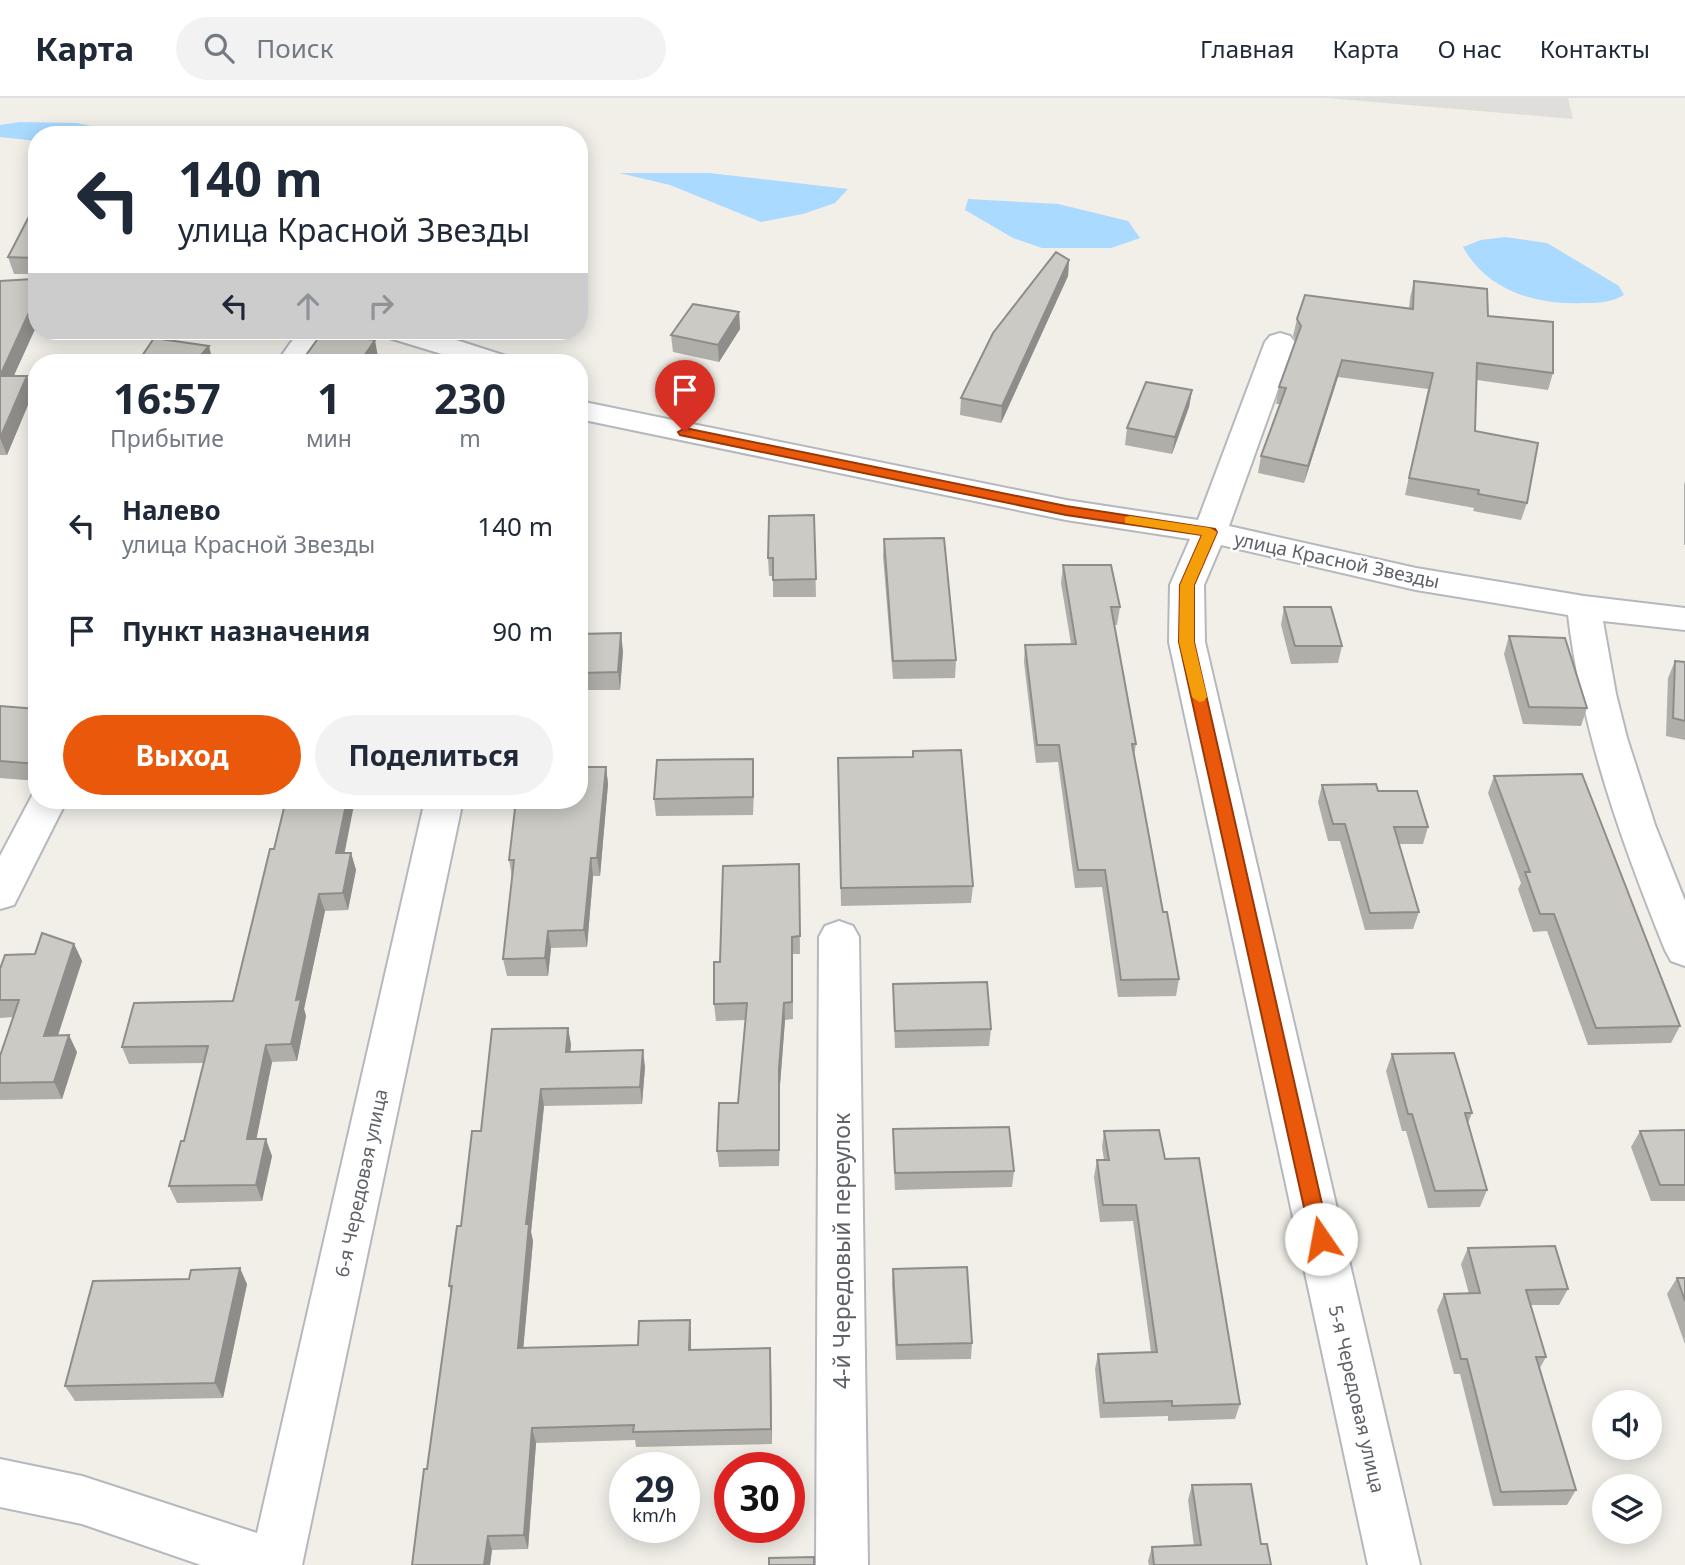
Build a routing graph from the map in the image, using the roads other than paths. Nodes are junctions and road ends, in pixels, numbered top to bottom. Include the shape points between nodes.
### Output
1 (425, 340) edge
2 (1280, 342) dead end
3 (469, 354) edge
4 (588, 412) edge
5 (1210, 532) junction
6 (1584, 607) junction
7 (1685, 619) edge
8 (43, 809) edge
9 (442, 809) edge
10 (0, 894) edge
11 (839, 937) dead end
12 (1685, 950) edge
13 (0, 1483) edge
14 (276, 1565) edge
15 (842, 1565) edge
16 (1394, 1565) edge

1 - 3 street
2 - 5 street, 5-я Чередовая улица
4 - 5 street, улица Красной Звезды via 1066,510
5 - 6 street, улица Красной Звезды via 1416,579
5 - 16 street, 5-я Чередовая улица via 1187,585 1187,642
6 - 7 street, улица Красной Звезды
6 - 12 street via 1588,651 1614,754
8 - 10 street
9 - 14 street, 6-я Чередовая улица
11 - 15 street, 4-й Чередовый переулок
13 - 14 street via 82,1500

